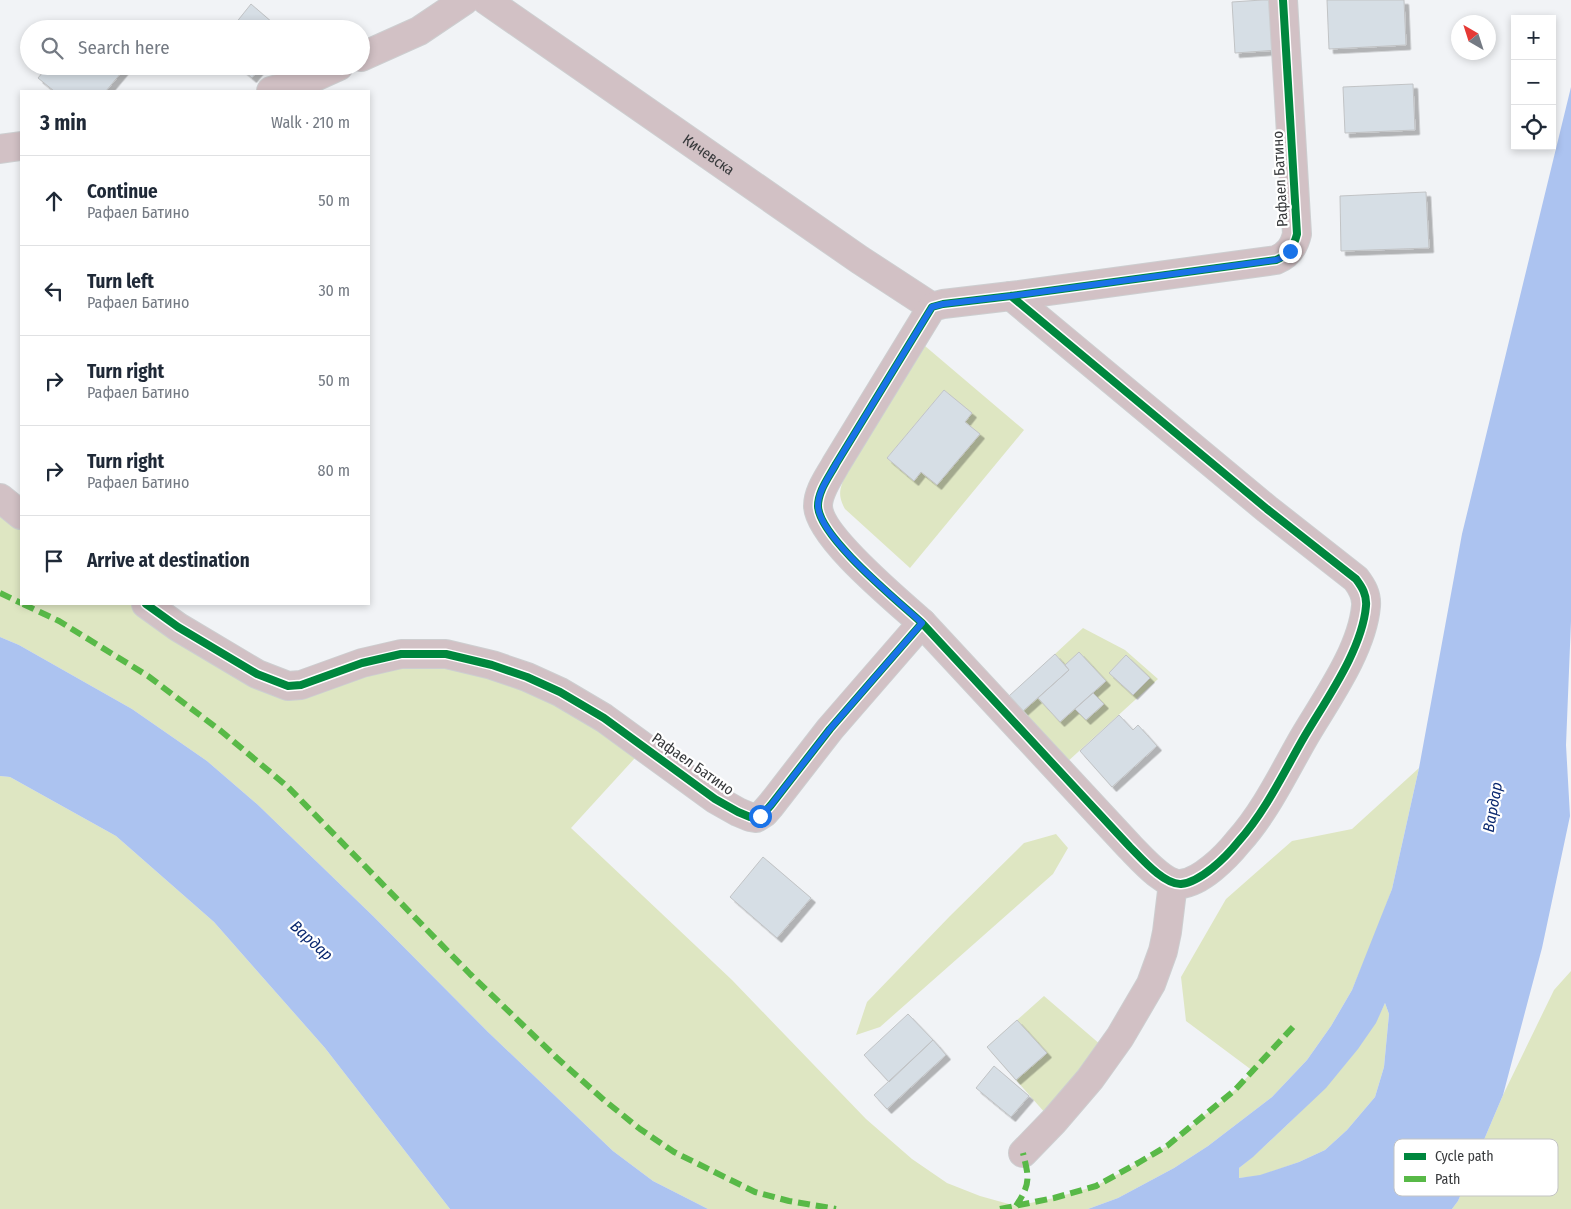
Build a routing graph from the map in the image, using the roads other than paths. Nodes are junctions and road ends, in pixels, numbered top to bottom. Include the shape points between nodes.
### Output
1 (465, 0) edge
2 (486, 0) edge
3 (1283, 0) edge
4 (370, 52) edge
5 (319, 75) edge
6 (274, 90) edge
7 (20, 146) edge
8 (0, 149) edge
9 (1011, 296) junction
10 (932, 307) junction
11 (0, 498) edge
12 (20, 514) edge
13 (147, 605) edge
14 (922, 623) junction
15 (1173, 883) junction
16 (1023, 1153) dead end

1 - 4 street via 419,31
2 - 10 street, Кичевска
3 - 9 street, Рафаел Батино via 1297,234 1290,251 1276,260
5 - 6 street
7 - 8 street
9 - 10 street, Рафаел Батино
9 - 15 street via 1267,509 1356,578 1366,595 1367,604 1359,636 1344,669 1261,811 1239,842 1207,871 1186,883
10 - 14 street via 836,464 818,504 822,520 838,543
11 - 12 street
13 - 14 street, Рафаел Батино via 257,674 288,686 302,685 383,657 418,653 470,659 527,677 604,718 715,799 753,818 771,805 830,729
14 - 15 street via 1130,847 1157,873
15 - 16 street via 1165,941 1150,984 1090,1079

